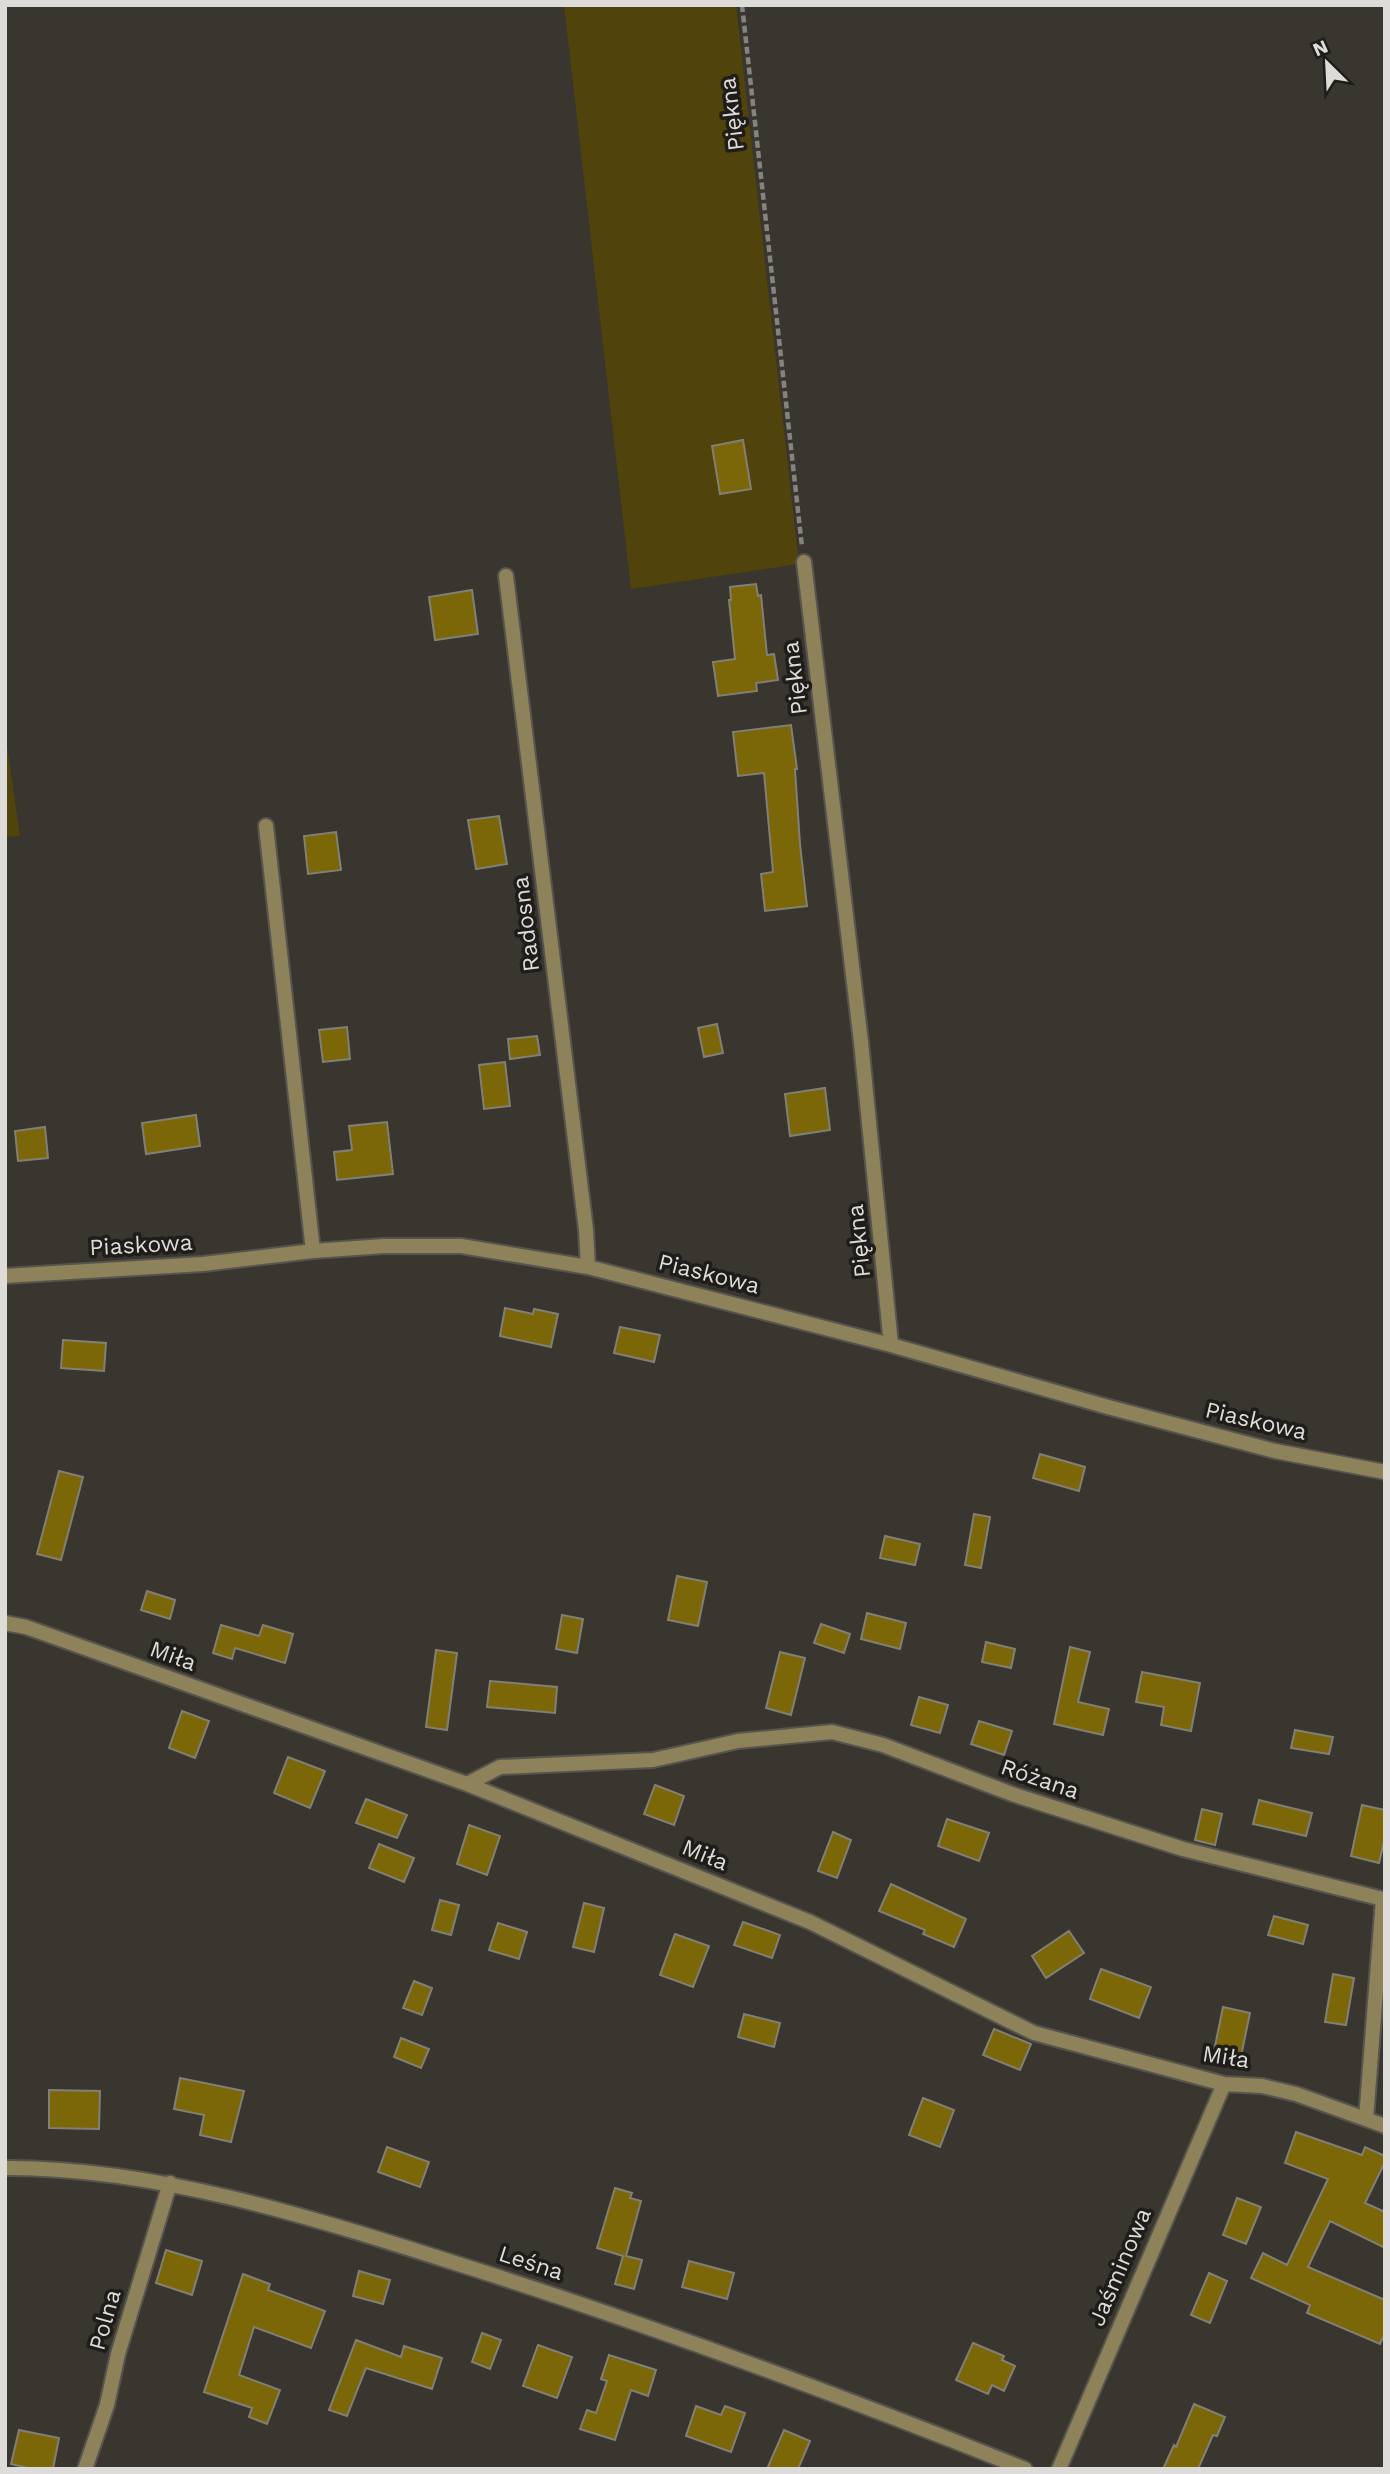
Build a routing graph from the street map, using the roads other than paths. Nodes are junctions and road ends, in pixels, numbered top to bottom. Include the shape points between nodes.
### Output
1 (804, 562) road end
2 (506, 576) dead end
3 (266, 826) dead end
4 (313, 1251) junction
5 (588, 1267) junction
6 (5, 1276) edge
7 (891, 1345) junction
8 (1385, 1472) edge
9 (5, 1623) edge
10 (467, 1784) junction
11 (1385, 2075) edge
12 (1369, 2077) junction
13 (1224, 2084) junction
14 (1366, 2119) junction
15 (1385, 2126) edge
16 (5, 2168) edge
17 (170, 2183) junction
18 (85, 2469) edge
19 (1025, 2469) edge
20 (1059, 2469) edge

1 - 7 street, Piękna
2 - 5 street, Radosna
3 - 4 street
4 - 5 street, Piaskowa via 461,1246
4 - 6 street, Piaskowa via 203,1264
5 - 7 street, Piaskowa
7 - 8 street, Piaskowa via 1275,1451
9 - 10 street, Miła
10 - 12 street, Różana via 500,1767 653,1760 738,1741 832,1732 883,1745 1012,1794 1183,1849 1376,1896 1383,1899 1382,1933
10 - 13 street, Miła via 810,1922 1034,2033
11 - 12 street
12 - 14 street, Różana
13 - 14 street, Miła via 1296,2094
13 - 20 street, Jaśminowa
14 - 15 street, Miła
16 - 17 street, Leśna
17 - 18 street, Polna
17 - 19 street, Leśna via 403,2246 569,2299

